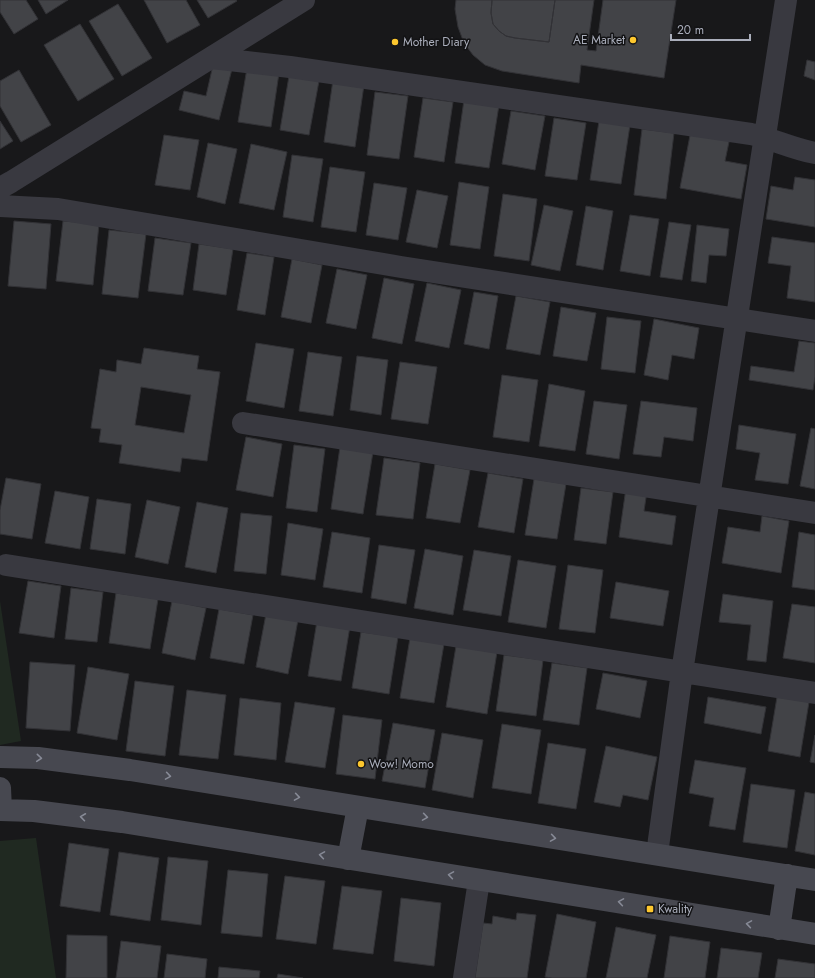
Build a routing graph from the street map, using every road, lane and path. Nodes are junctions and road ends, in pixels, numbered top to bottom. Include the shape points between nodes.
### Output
1 (304, 0) edge
2 (786, 0) edge
3 (212, 58) junction
4 (765, 137) junction
5 (815, 153) edge
6 (0, 188) edge
7 (0, 206) edge
8 (737, 319) junction
9 (815, 331) edge
10 (243, 423) dead end
11 (710, 497) junction
12 (815, 513) edge
13 (6, 565) dead end
14 (682, 672) junction
15 (815, 693) edge
16 (0, 757) edge
17 (0, 788) edge
18 (358, 807) junction
19 (1, 810) edge
20 (657, 854) junction
21 (348, 859) junction
22 (787, 875) junction
23 (478, 880) junction
24 (815, 880) edge
25 (779, 929) junction
26 (815, 934) edge
27 (464, 978) edge

1 - 3 street
2 - 4 street
3 - 4 street via 290,67
3 - 6 street
4 - 5 street via 794,149
4 - 8 street
7 - 8 street via 58,209 401,267
8 - 9 street
8 - 11 street
10 - 11 street
11 - 12 street
11 - 14 street
13 - 14 street
14 - 15 street
14 - 20 street
16 -> 18 main road via 78,763
17 - 19 main road
18 -> 20 main road
18 - 21 main road
21 -> 19 main road via 70,815
20 - 22 main road
23 -> 21 main road
22 - 24 main road
22 - 25 main road
25 -> 23 main road
23 - 27 street
25 - 26 main road

